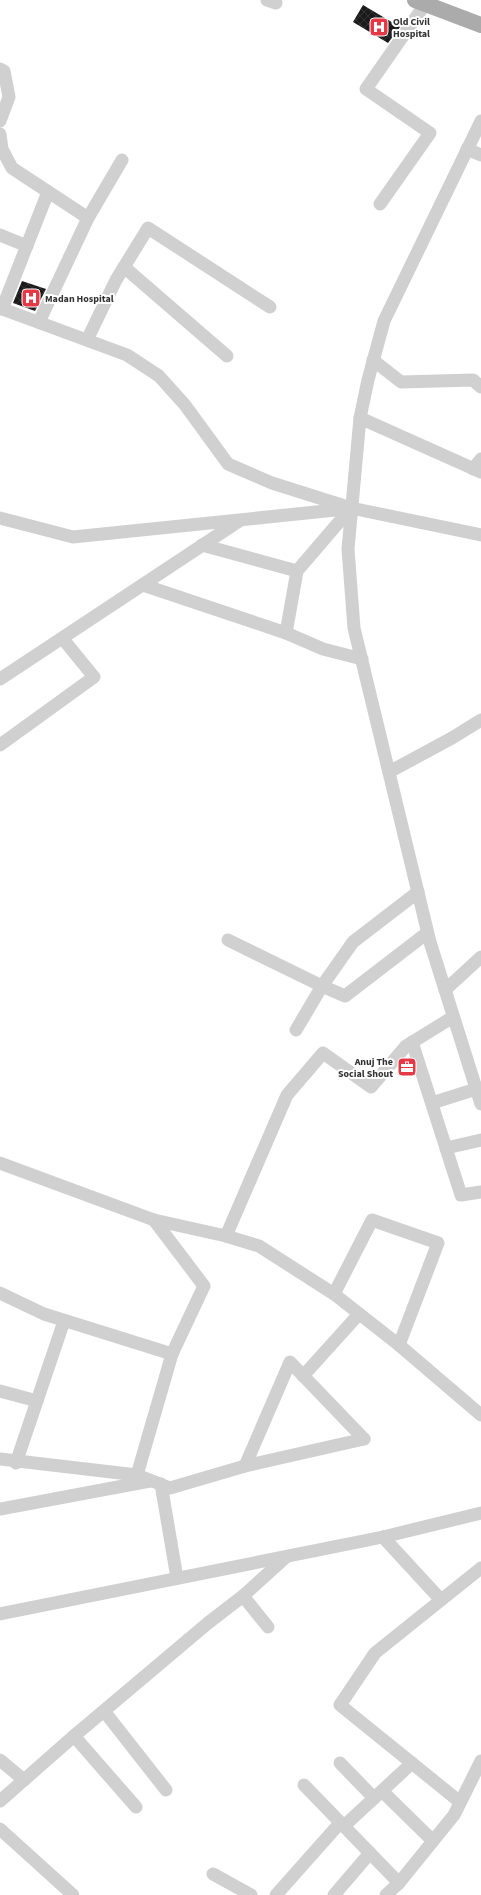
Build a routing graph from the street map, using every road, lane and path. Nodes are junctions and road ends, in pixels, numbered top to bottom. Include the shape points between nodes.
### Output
1 (423, 1) edge
2 (481, 25) edge
3 (0, 69) edge
4 (0, 121) edge
5 (481, 121) edge
6 (0, 134) edge
7 (467, 149) junction
8 (481, 155) edge
9 (122, 160) dead end
10 (48, 192) junction
11 (380, 204) dead end
12 (88, 218) junction
13 (0, 235) edge
14 (27, 246) junction
15 (124, 267) junction
16 (270, 307) dead end
17 (1, 308) edge
18 (39, 322) junction
19 (87, 340) junction
20 (227, 356) dead end
21 (373, 360) junction
22 (481, 387) edge
23 (360, 418) junction
24 (478, 467) edge
25 (351, 508) junction
26 (0, 518) edge
27 (241, 520) junction
28 (481, 535) edge
29 (202, 546) junction
30 (297, 571) junction
31 (143, 585) junction
32 (286, 633) junction
33 (63, 638) junction
34 (362, 659) junction
35 (0, 679) edge
36 (481, 720) edge
37 (0, 745) edge
38 (389, 772) junction
39 (418, 892) junction
40 (428, 933) junction
41 (228, 940) dead end
42 (481, 957) edge
43 (322, 986) junction
44 (445, 990) junction
45 (453, 1017) junction
46 (296, 1030) dead end
47 (412, 1042) junction
48 (476, 1089) junction
49 (432, 1103) junction
50 (481, 1104) edge
51 (481, 1140) edge
52 (446, 1148) junction
53 (0, 1163) edge
54 (481, 1192) edge
55 (154, 1220) junction
56 (226, 1236) junction
57 (0, 1293) edge
58 (334, 1294) junction
59 (359, 1314) junction
60 (64, 1320) junction
61 (399, 1345) junction
62 (172, 1354) junction
63 (303, 1376) junction
64 (0, 1391) edge
65 (37, 1401) junction
66 (481, 1415) edge
67 (0, 1459) edge
68 (16, 1462) junction
69 (245, 1466) junction
70 (137, 1475) junction
71 (156, 1482) junction
72 (0, 1510) edge
73 (481, 1513) edge
74 (383, 1537) junction
75 (286, 1557) junction
76 (481, 1568) edge
77 (177, 1578) junction
78 (243, 1596) junction
79 (441, 1600) junction
80 (0, 1614) edge
81 (268, 1627) dead end
82 (104, 1711) junction
83 (74, 1736) junction
84 (0, 1760) edge
85 (481, 1761) edge
86 (340, 1763) dead end
87 (412, 1763) junction
88 (24, 1780) junction
89 (304, 1785) dead end
90 (166, 1790) dead end
91 (378, 1795) junction
92 (0, 1801) edge
93 (460, 1802) junction
94 (136, 1807) dead end
95 (342, 1824) junction
96 (0, 1830) edge
97 (433, 1840) junction
98 (370, 1853) junction
99 (212, 1874) dead end
100 (392, 1891) edge
101 (73, 1895) edge
102 (251, 1895) edge
103 (276, 1895) edge
104 (334, 1895) edge

1 - 2 main road
1 - 11 street via 366,89 430,133
3 - 4 street via 4,71 9,97
5 - 7 street
6 - 10 street via 2,149 12,168
7 - 8 street
7 - 21 street via 384,321
9 - 12 street
10 - 12 street
10 - 14 street
12 - 18 street
13 - 14 street
14 - 17 street
15 - 16 street via 148,228
15 - 19 street
15 - 20 street
17 - 18 street
18 - 19 street
19 - 25 street via 127,355 159,376 185,405 228,464 272,483
21 - 22 street via 401,382 473,380
21 - 23 street
23 - 24 street
23 - 25 street
25 - 27 street
25 - 28 street
25 - 30 street
25 - 34 street via 348,549 354,628
26 - 27 street via 73,537
27 - 29 street
29 - 30 street
29 - 31 street
30 - 32 street
31 - 32 street
31 - 33 street
32 - 34 street via 323,649
33 - 35 street
33 - 37 street via 94,676
34 - 38 street
36 - 38 street
38 - 39 street
39 - 40 street
39 - 43 street via 353,942
40 - 43 street via 345,996
40 - 44 street
41 - 43 street
42 - 44 street
43 - 46 street
44 - 45 street
45 - 47 street
45 - 48 street
47 - 49 street
47 - 56 street via 371,1087 323,1053 287,1095
48 - 49 street
48 - 50 street
49 - 52 street
51 - 52 street
52 - 54 street via 461,1195
53 - 55 street
55 - 56 street
55 - 62 street via 204,1286
56 - 58 street via 259,1246
57 - 60 street via 44,1314
58 - 59 street
58 - 61 street via 372,1220 438,1243
59 - 61 street
59 - 63 street
60 - 62 street
60 - 65 street
61 - 66 street
62 - 70 street
63 - 69 street via 290,1362
63 - 69 street via 364,1439
64 - 65 street
65 - 68 street
67 - 68 street
68 - 70 street
69 - 71 street via 170,1488
70 - 71 street
71 - 72 street
71 - 77 street
73 - 74 street
74 - 75 street
74 - 79 street
75 - 77 street
75 - 78 street
76 - 79 street
77 - 80 street
78 - 81 street
78 - 82 street
79 - 87 street via 375,1653 340,1706
82 - 83 street
82 - 90 street
83 - 88 street
83 - 94 street
84 - 88 street
85 - 93 street
86 - 91 street
87 - 91 street
87 - 93 street
88 - 92 street
89 - 95 street
91 - 95 street
91 - 97 street
93 - 97 street via 454,1815
95 - 98 street
95 - 103 street
96 - 101 street
97 - 100 street
98 - 100 street
98 - 104 street
99 - 102 street

